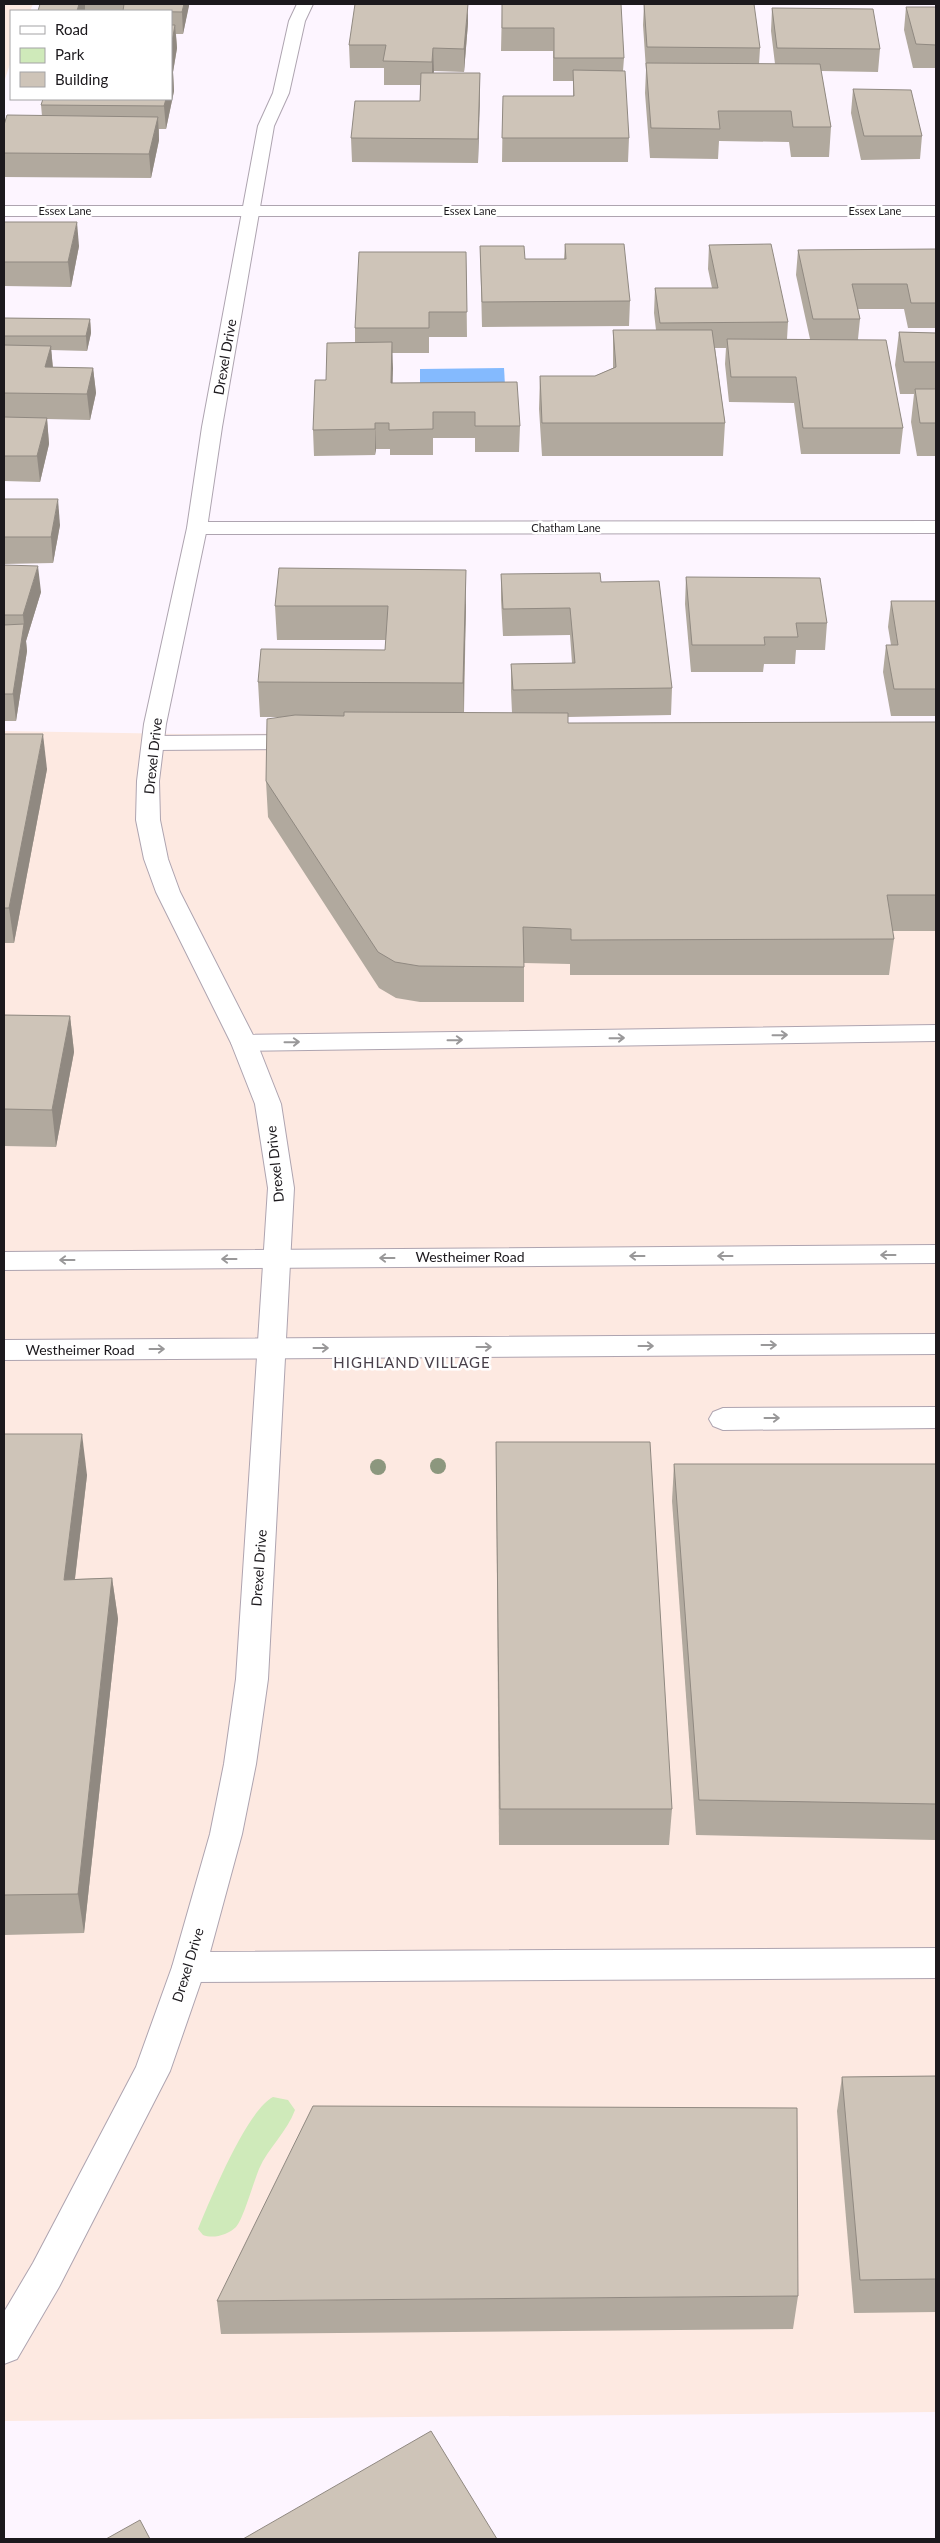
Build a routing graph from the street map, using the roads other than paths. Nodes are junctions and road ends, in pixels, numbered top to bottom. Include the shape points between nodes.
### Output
1 (305, 4) edge
2 (4, 210) edge
3 (251, 211) junction
4 (936, 211) edge
5 (197, 528) junction
6 (936, 528) edge
7 (322, 742) edge
8 (154, 743) junction
9 (936, 1033) edge
10 (244, 1043) junction
11 (936, 1254) edge
12 (278, 1259) junction
13 (4, 1261) edge
14 (936, 1344) edge
15 (272, 1348) junction
16 (4, 1350) edge
17 (936, 1417) edge
18 (724, 1419) dead end
19 (936, 1964) edge
20 (188, 1967) junction
21 (4, 2346) edge

1 - 3 street, Drexel Drive via 297,21 281,92 266,126
2 - 3 street, Essex Lane
3 - 4 street, Essex Lane
3 - 5 street, Drexel Drive
5 - 6 street, Chatham Lane
5 - 8 street, Drexel Drive via 155,724
7 - 8 street
8 - 10 street, Drexel Drive via 148,781 148,820 156,859 168,892
10 -> 9 street
10 - 12 street, Drexel Drive via 268,1104 280,1188
11 -> 12 street, Westheimer Road
12 -> 13 street, Westheimer Road
12 - 15 street, Drexel Drive
15 -> 14 street, Westheimer Road
16 -> 15 street, Westheimer Road
15 - 20 street, Drexel Drive via 252,1679 226,1834
18 -> 17 street
19 - 20 street
20 - 21 street, Drexel Drive via 152,2071 46,2275

